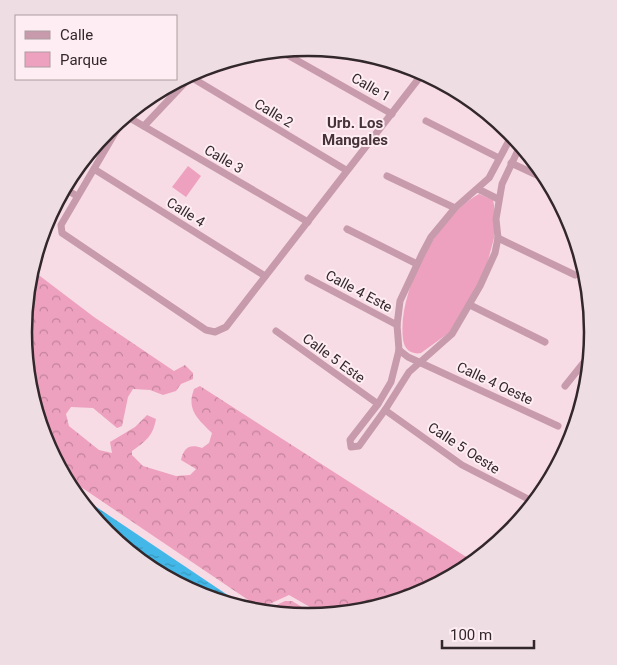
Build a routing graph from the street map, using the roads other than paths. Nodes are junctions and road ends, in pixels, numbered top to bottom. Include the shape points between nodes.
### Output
1 (291, 57) edge
2 (417, 79) edge
3 (198, 80) edge
4 (179, 89) edge
5 (392, 114) junction
6 (133, 120) edge
7 (426, 121) dead end
8 (144, 126) junction
9 (113, 137) edge
10 (508, 142) edge
11 (517, 152) edge
12 (499, 158) junction
13 (511, 163) junction
14 (94, 169) junction
15 (346, 170) junction
16 (534, 174) edge
17 (387, 176) dead end
18 (489, 178) junction
19 (502, 184) junction
20 (478, 189) junction
21 (70, 192) edge
22 (77, 196) junction
23 (498, 199) junction
24 (455, 208) junction
25 (308, 222) junction
26 (347, 229) dead end
27 (498, 238) junction
28 (417, 264) junction
29 (575, 275) dead end
30 (265, 276) junction
31 (308, 278) dead end
32 (470, 305) junction
33 (397, 325) junction
34 (276, 331) dead end
35 (545, 342) dead end
36 (399, 350) junction
37 (422, 362) junction
38 (583, 364) edge
39 (396, 365) junction
40 (409, 372) junction
41 (565, 386) dead end
42 (378, 404) junction
43 (386, 410) junction
44 (558, 426) dead end
45 (528, 499) edge

1 - 5 street, Calle 1
2 - 5 street
3 - 15 street, Calle 2
4 - 8 street
5 - 15 street
6 - 8 street, Calle 3
7 - 12 street
8 - 25 street, Calle 3
9 - 14 street
10 - 12 street
11 - 13 street
12 - 18 street
13 - 16 street
13 - 19 street
14 - 22 street
14 - 30 street, Calle 4
15 - 25 street
17 - 24 street
18 - 19 street via 492,184
18 - 20 street
19 - 23 street
20 - 23 street
20 - 24 street
21 - 22 street
22 - 30 street via 61,225 62,233 206,330 215,332 226,327
23 - 27 street
24 - 28 street via 431,236
25 - 30 street
26 - 28 street
27 - 29 street
27 - 32 street via 491,264
28 - 33 street via 400,301
31 - 33 street, Calle 4 Este
32 - 35 street
32 - 37 street via 452,334
33 - 36 street
34 - 42 street, Calle 5 Este
36 - 37 street, Calle 4 Oeste
36 - 39 street
37 - 40 street
37 - 44 street, Calle 4 Oeste
38 - 41 street
39 - 40 street
39 - 42 street via 391,382
40 - 43 street
42 - 43 street via 350,440 351,447 359,446
43 - 45 street, Calle 5 Oeste via 462,465

